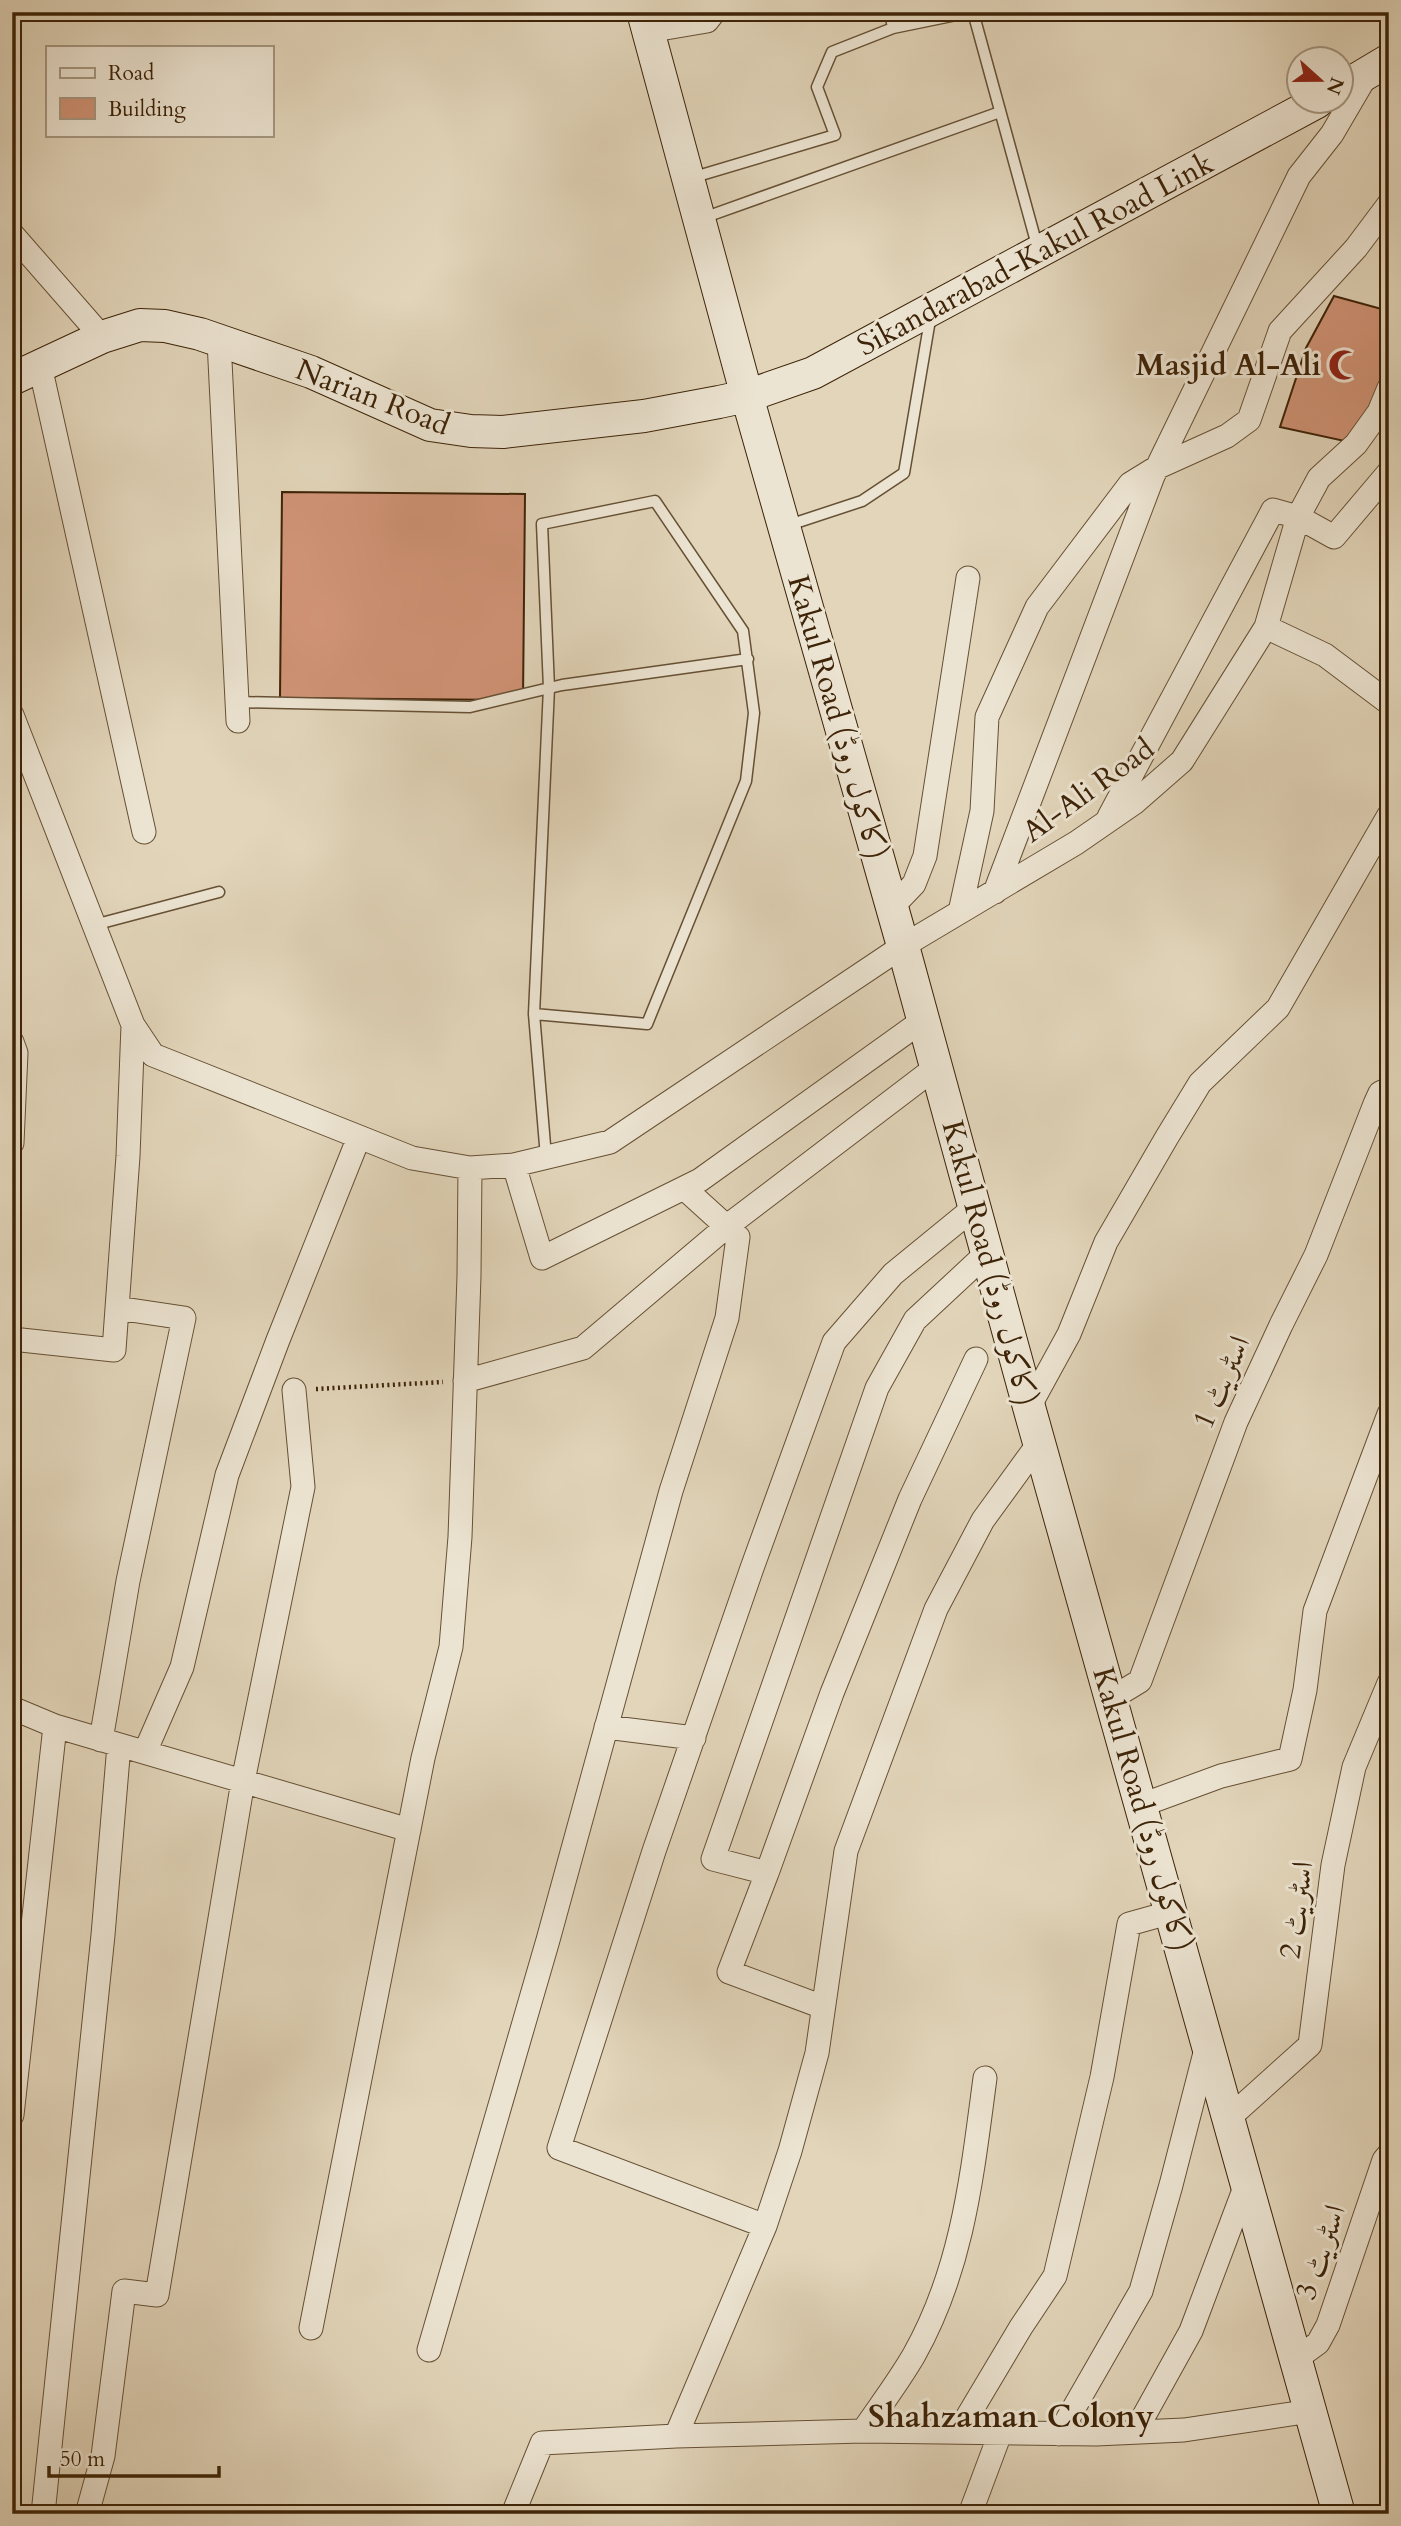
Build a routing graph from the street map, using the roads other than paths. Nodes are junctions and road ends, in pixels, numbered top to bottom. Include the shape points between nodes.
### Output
1 (713, 12) edge
2 (890, 12) edge
3 (972, 12) edge
4 (645, 22) edge
5 (893, 28) junction
6 (1366, 73) edge
7 (1000, 112) junction
8 (1291, 116) edge
9 (688, 179) junction
10 (1389, 204) edge
11 (699, 219) junction
12 (12, 234) edge
13 (1039, 252) junction
14 (933, 308) junction
15 (102, 337) junction
16 (219, 341) junction
17 (26, 372) edge
18 (1389, 388) edge
19 (747, 396) junction
20 (1156, 468) junction
21 (1389, 472) edge
22 (1298, 517) junction
23 (784, 527) junction
24 (968, 578) dead end
25 (1266, 627) junction
26 (748, 659) junction
27 (549, 688) junction
28 (1389, 703) edge
29 (237, 711) joint
30 (12, 715) edge
31 (1389, 815) edge
32 (1106, 822) junction
33 (144, 832) dead end
34 (219, 892) dead end
35 (995, 892) junction
36 (892, 907) junction
37 (960, 912) junction
38 (94, 925) junction
39 (903, 946) junction
40 (534, 1014) junction
41 (922, 1021) junction
42 (133, 1025) junction
43 (12, 1042) edge
44 (935, 1068) junction
45 (1389, 1088) edge
46 (359, 1138) junction
47 (12, 1143) edge
48 (546, 1157) junction
49 (513, 1165) junction
50 (470, 1168) junction
51 (684, 1188) junction
52 (975, 1207) junction
53 (726, 1227) junction
54 (987, 1253) junction
55 (117, 1308) junction
56 (12, 1339) edge
57 (976, 1359) dead end
58 (465, 1381) junction
59 (294, 1390) road end
60 (1029, 1407) junction
61 (1389, 1414) edge
62 (1039, 1443) junction
63 (1389, 1683) edge
64 (1112, 1698) junction
65 (12, 1708) edge
66 (55, 1726) junction
67 (606, 1727) junction
68 (694, 1738) junction
69 (110, 1742) junction
70 (145, 1752) junction
71 (243, 1781) junction
72 (1142, 1805) junction
73 (409, 1829) junction
74 (767, 1873) junction
75 (1172, 1912) junction
76 (822, 2007) junction
77 (1208, 2042) junction
78 (985, 2078) dead end
79 (12, 2115) edge
80 (1230, 2117) junction
81 (1389, 2154) edge
82 (1247, 2182) junction
83 (765, 2226) junction
84 (311, 2328) dead end
85 (429, 2350) dead end
86 (1296, 2358) junction
87 (1311, 2411) junction
88 (863, 2431) junction
89 (959, 2431) junction
90 (1001, 2431) junction
91 (1135, 2432) junction
92 (1059, 2434) junction
93 (676, 2436) junction
94 (43, 2514) edge
95 (87, 2514) edge
96 (513, 2514) edge
97 (970, 2514) edge
98 (1339, 2514) edge

1 - 4 street via 707,21
2 - 5 lane
3 - 5 lane
3 - 7 lane
4 - 9 main road, Kakul Road (کاکول روڈ)
5 - 9 lane via 832,52 817,87 835,135
6 - 20 street via 1332,134 1299,176
7 - 11 lane
7 - 13 lane
8 - 13 main road, Sikandarabad-Kakul Road Link
9 - 11 main road, Kakul Road (کاکول روڈ)
10 - 20 street via 1356,248 1280,331 1249,420 1227,436
11 - 19 main road, Kakul Road (کاکول روڈ)
12 - 15 street
13 - 14 main road, Sikandarabad-Kakul Road Link
14 - 19 main road, Sikandarabad-Kakul Road Link via 813,373
14 - 23 lane via 904,473 862,501
15 - 16 main road, Narian Road via 140,325 164,326
15 - 17 main road, Narian Road
16 - 19 main road, Narian Road via 311,372 430,425 471,431 644,416
16 - 29 street
17 - 33 street
18 - 22 street, Al-Ali Road via 1379,412 1356,444 1319,478
19 - 23 main road, Kakul Road (کاکول روڈ)
20 - 35 street
20 - 37 street via 1130,484 1037,607 987,717 982,811
21 - 22 street via 1334,537
22 - 25 street, Al-Ali Road
22 - 32 street via 1273,510
23 - 36 main road, Kakul Road (کاکول روڈ)
24 - 36 street via 925,856 914,884
25 - 28 street via 1325,655
25 - 32 street, Al-Ali Road via 1182,761
26 - 27 lane
26 - 27 lane via 743,631 655,501 542,524
26 - 40 lane via 754,713 746,781 648,1024
27 - 29 lane via 470,707
27 - 40 lane
30 - 38 street
31 - 60 street via 1278,1008 1200,1083 1167,1137 1106,1242 1069,1334
32 - 35 street, Al-Ali Road
34 - 38 lane
35 - 37 street, Al-Ali Road
36 - 39 main road, Kakul Road (کاکول روڈ)
37 - 39 street, Al-Ali Road
38 - 42 street
39 - 41 main road, Kakul Road (کاکول روڈ)
39 - 48 street, Al-Ali Road via 610,1142
40 - 48 lane
41 - 44 main road, Kakul Road (کاکول روڈ)
41 - 51 street
42 - 46 street, Al-Ali Road via 153,1055
42 - 55 street
43 - 47 street via 16,1054
44 - 52 main road, Kakul Road (کاکول روڈ)
44 - 53 street
45 - 64 street, اسٹریٹ 1 via 1380,1093 1316,1255 1236,1422 1140,1681
46 - 50 street, Al-Ali Road via 412,1158
46 - 70 street via 227,1475 182,1667
48 - 49 street, Al-Ali Road
49 - 50 street, Al-Ali Road
49 - 51 street via 542,1258
50 - 58 street
51 - 53 street
52 - 54 main road, Kakul Road (کاکول روڈ)
52 - 68 street via 893,1274 834,1342
53 - 58 street via 583,1348
53 - 67 street via 738,1237 727,1318 671,1491
54 - 60 main road, Kakul Road (کاکول روڈ)
54 - 74 street via 915,1320 877,1388 713,1859
55 - 56 street via 114,1350
55 - 69 street via 184,1318 128,1581
57 - 74 street via 910,1499 832,1693
58 - 73 street via 452,1647
59 - 71 street via 303,1487
60 - 62 main road, Kakul Road (کاکول روڈ)
61 - 72 street via 1315,1611 1290,1759 1221,1776
62 - 64 main road, Kakul Road (کاکول روڈ)
62 - 76 street via 983,1520 936,1609 846,1851
63 - 80 street, اسٹریٹ 2 via 1354,1767 1333,1865 1310,2045
64 - 72 main road, Kakul Road (کاکول روڈ)
65 - 66 street
66 - 69 street
66 - 79 street
67 - 68 street
67 - 85 street
68 - 83 street via 559,2148
69 - 70 street
69 - 94 street via 103,1935
70 - 71 street
71 - 73 street
71 - 95 street via 157,2295 124,2291 103,2456
72 - 75 main road, Kakul Road (کاکول روڈ)
73 - 84 street
74 - 76 street via 729,1972
75 - 77 main road, Kakul Road (کاکول روڈ)
75 - 89 street via 1129,1924 1102,2077 1055,2276
76 - 83 street via 817,2053
77 - 80 main road, Kakul Road (کاکول روڈ)
77 - 92 street via 1142,2291
78 - 88 street via 968,2201 948,2278 913,2356
80 - 82 main road, Kakul Road (کاکول روڈ)
81 - 86 street, اسٹریٹ 3 via 1328,2325 1318,2343
82 - 86 main road, Kakul Road (کاکول روڈ)
82 - 91 street via 1191,2331
83 - 93 street
86 - 87 main road, Kakul Road (کاکول روڈ)
87 - 91 street via 1184,2430
87 - 98 main road, Kakul Road (کاکول روڈ)
88 - 89 street
88 - 93 street
89 - 90 street
90 - 92 street
90 - 97 street
91 - 92 street
93 - 96 street via 542,2443

